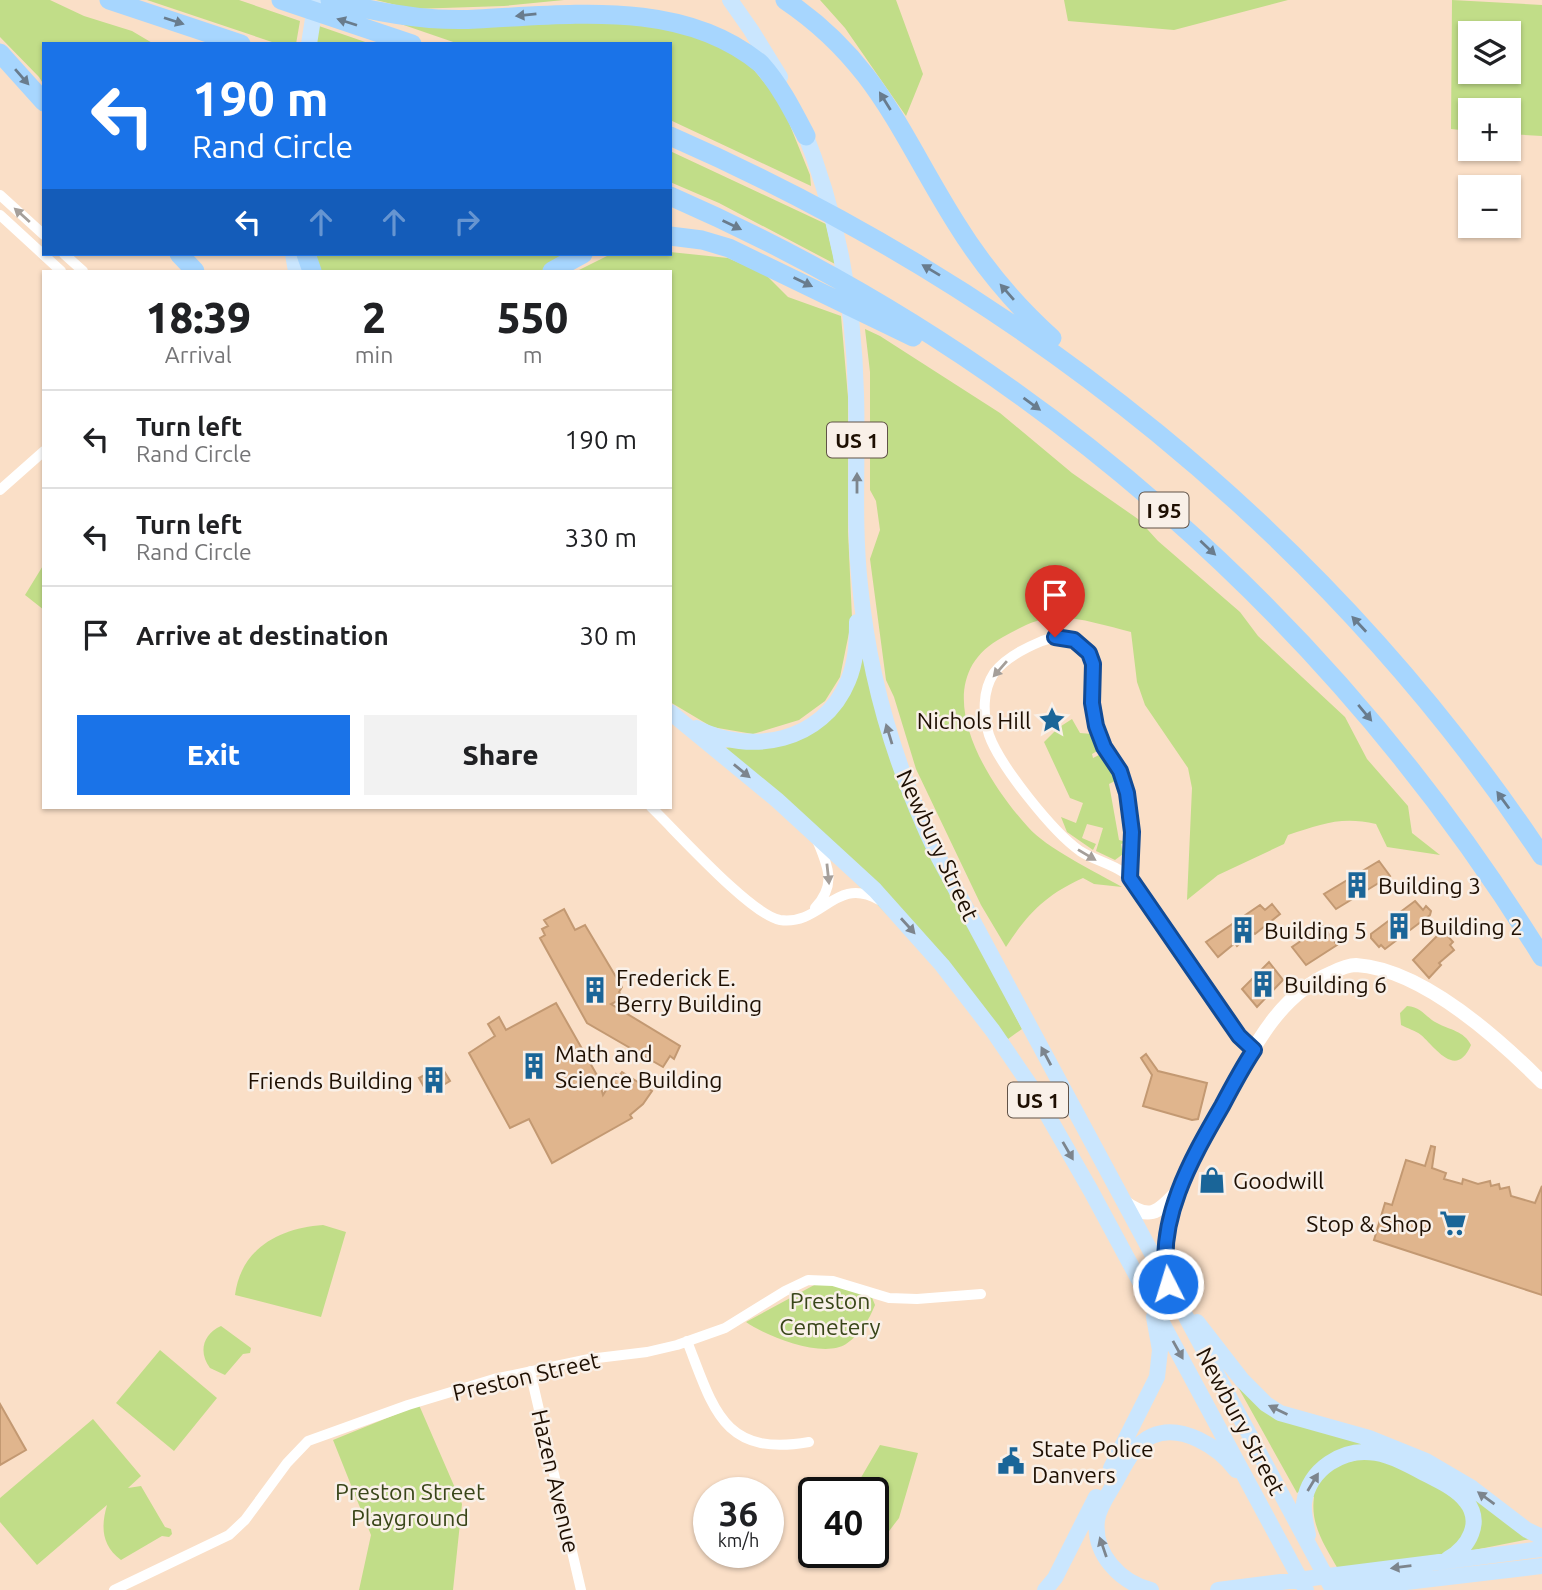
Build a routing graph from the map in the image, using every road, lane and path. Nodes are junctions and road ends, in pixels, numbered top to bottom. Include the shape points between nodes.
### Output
1 (109, 0) edge
2 (281, 0) edge
3 (316, 0) edge
4 (330, 0) edge
5 (730, 0) edge
6 (785, 0) edge
7 (235, 42) edge
8 (309, 42) edge
9 (406, 42) edge
10 (0, 53) edge
11 (42, 100) edge
12 (806, 136) junction
13 (672, 137) edge
14 (0, 195) edge
15 (672, 197) edge
16 (0, 215) edge
17 (42, 233) edge
18 (672, 236) edge
19 (42, 254) edge
20 (45, 256) edge
21 (66, 256) edge
22 (181, 256) edge
23 (579, 256) edge
24 (60, 270) edge
25 (82, 270) edge
26 (194, 270) edge
27 (554, 270) edge
28 (996, 378) junction
29 (1165, 438) junction
30 (42, 453) edge
31 (0, 490) edge
32 (858, 551) junction
33 (672, 713) edge
34 (672, 714) edge
35 (653, 809) edge
36 (814, 833) junction
37 (1542, 856) edge
38 (1130, 878) junction
39 (891, 907) junction
40 (811, 913) junction
41 (1542, 957) edge
42 (1254, 1050) junction
43 (1542, 1082) edge
44 (1180, 1188) junction
45 (1124, 1202) junction
46 (1168, 1284) junction
47 (981, 1294) dead end
48 (1149, 1297) junction
49 (687, 1341) junction
50 (530, 1371) junction
51 (809, 1442) dead end
52 (1256, 1496) junction
53 (1542, 1537) edge
54 (1310, 1548) junction
55 (1542, 1549) edge
56 (1439, 1562) junction
57 (1537, 1568) edge
58 (114, 1590) edge
59 (581, 1590) edge
60 (1045, 1590) edge
61 (1151, 1590) edge
62 (1218, 1590) edge
63 (1306, 1590) edge
64 (1333, 1590) edge
65 (1339, 1590) edge

1 -> 7 highway
9 -> 2 highway
3 - 8 main road
12 -> 4 highway via 781,91 752,54 718,28 676,10 614,5 446,20
5 - 12 main road, Newbury Street / US 1 via 773,66
29 -> 6 highway via 1042,329 1004,289 957,224 869,77 830,34
10 -> 11 highway
32 -> 12 main road, Newbury Street / US 1 via 852,329 839,246
29 -> 13 highway, I 95 via 1056,353 941,276 821,208
17 -> 14 street
15 -> 28 highway, I 95 via 843,282
16 - 19 street
18 -> 28 highway via 702,240 742,254
20 - 24 street
21 - 25 street
22 - 26 highway
23 - 27 highway
28 -> 41 highway, I 95 via 1130,479 1301,640 1438,804
37 -> 29 highway, I 95 via 1468,753 1364,628 1267,530
30 - 31 street
32 - 33 main road via 853,667 835,705 816,724 790,738 748,741 702,731
45 -> 32 main road, Newbury Street / US 1 via 915,805 875,681
34 -> 36 main road, Newbury Street / US 1
35 - 40 street via 764,914 782,920
36 - 39 main road, Newbury Street / US 1
36 -> 40 street via 830,881
38 -> 38 street via 1132,832 1127,793 1096,726 1089,653 1066,638 1039,642 1010,658 991,679 985,708 990,736 1024,790 1064,837
38 - 42 street via 1239,1036
39 - 40 street via 853,891
39 -> 48 main road, Newbury Street / US 1 via 963,991 1022,1073
42 - 43 street via 1292,997 1320,978 1354,965 1378,968 1452,1004
42 - 44 street via 1201,1141
44 - 45 street via 1150,1214
44 - 46 street via 1165,1248
45 - 46 main road, Newbury Street / US 1
53 -> 46 main road via 1426,1461 1369,1438 1280,1413 1266,1404
46 - 54 main road, Newbury Street / US 1
47 - 49 street, Preston Street via 889,1298 833,1280 808,1280 725,1328
48 -> 52 main road, Newbury Street / US 1
48 - 60 main road via 1160,1350 1157,1377
49 - 50 street, Preston Street
49 - 51 street via 714,1406 734,1433 767,1446
50 - 58 street, Preston Street via 408,1405 308,1441 229,1535
50 - 59 street, Hazen Avenue
61 -> 52 main road via 1132,1583 1114,1568 1101,1549 1097,1519 1140,1445 1164,1433 1199,1438 1231,1463
52 - 63 main road, Newbury Street / US 1
54 -> 56 main road via 1304,1503 1316,1476 1342,1455 1375,1452 1446,1484 1468,1503 1473,1521 1470,1538 1459,1552
54 - 64 main road, Newbury Street / US 1
55 - 56 main road
56 -> 62 main road
57 - 65 main road

